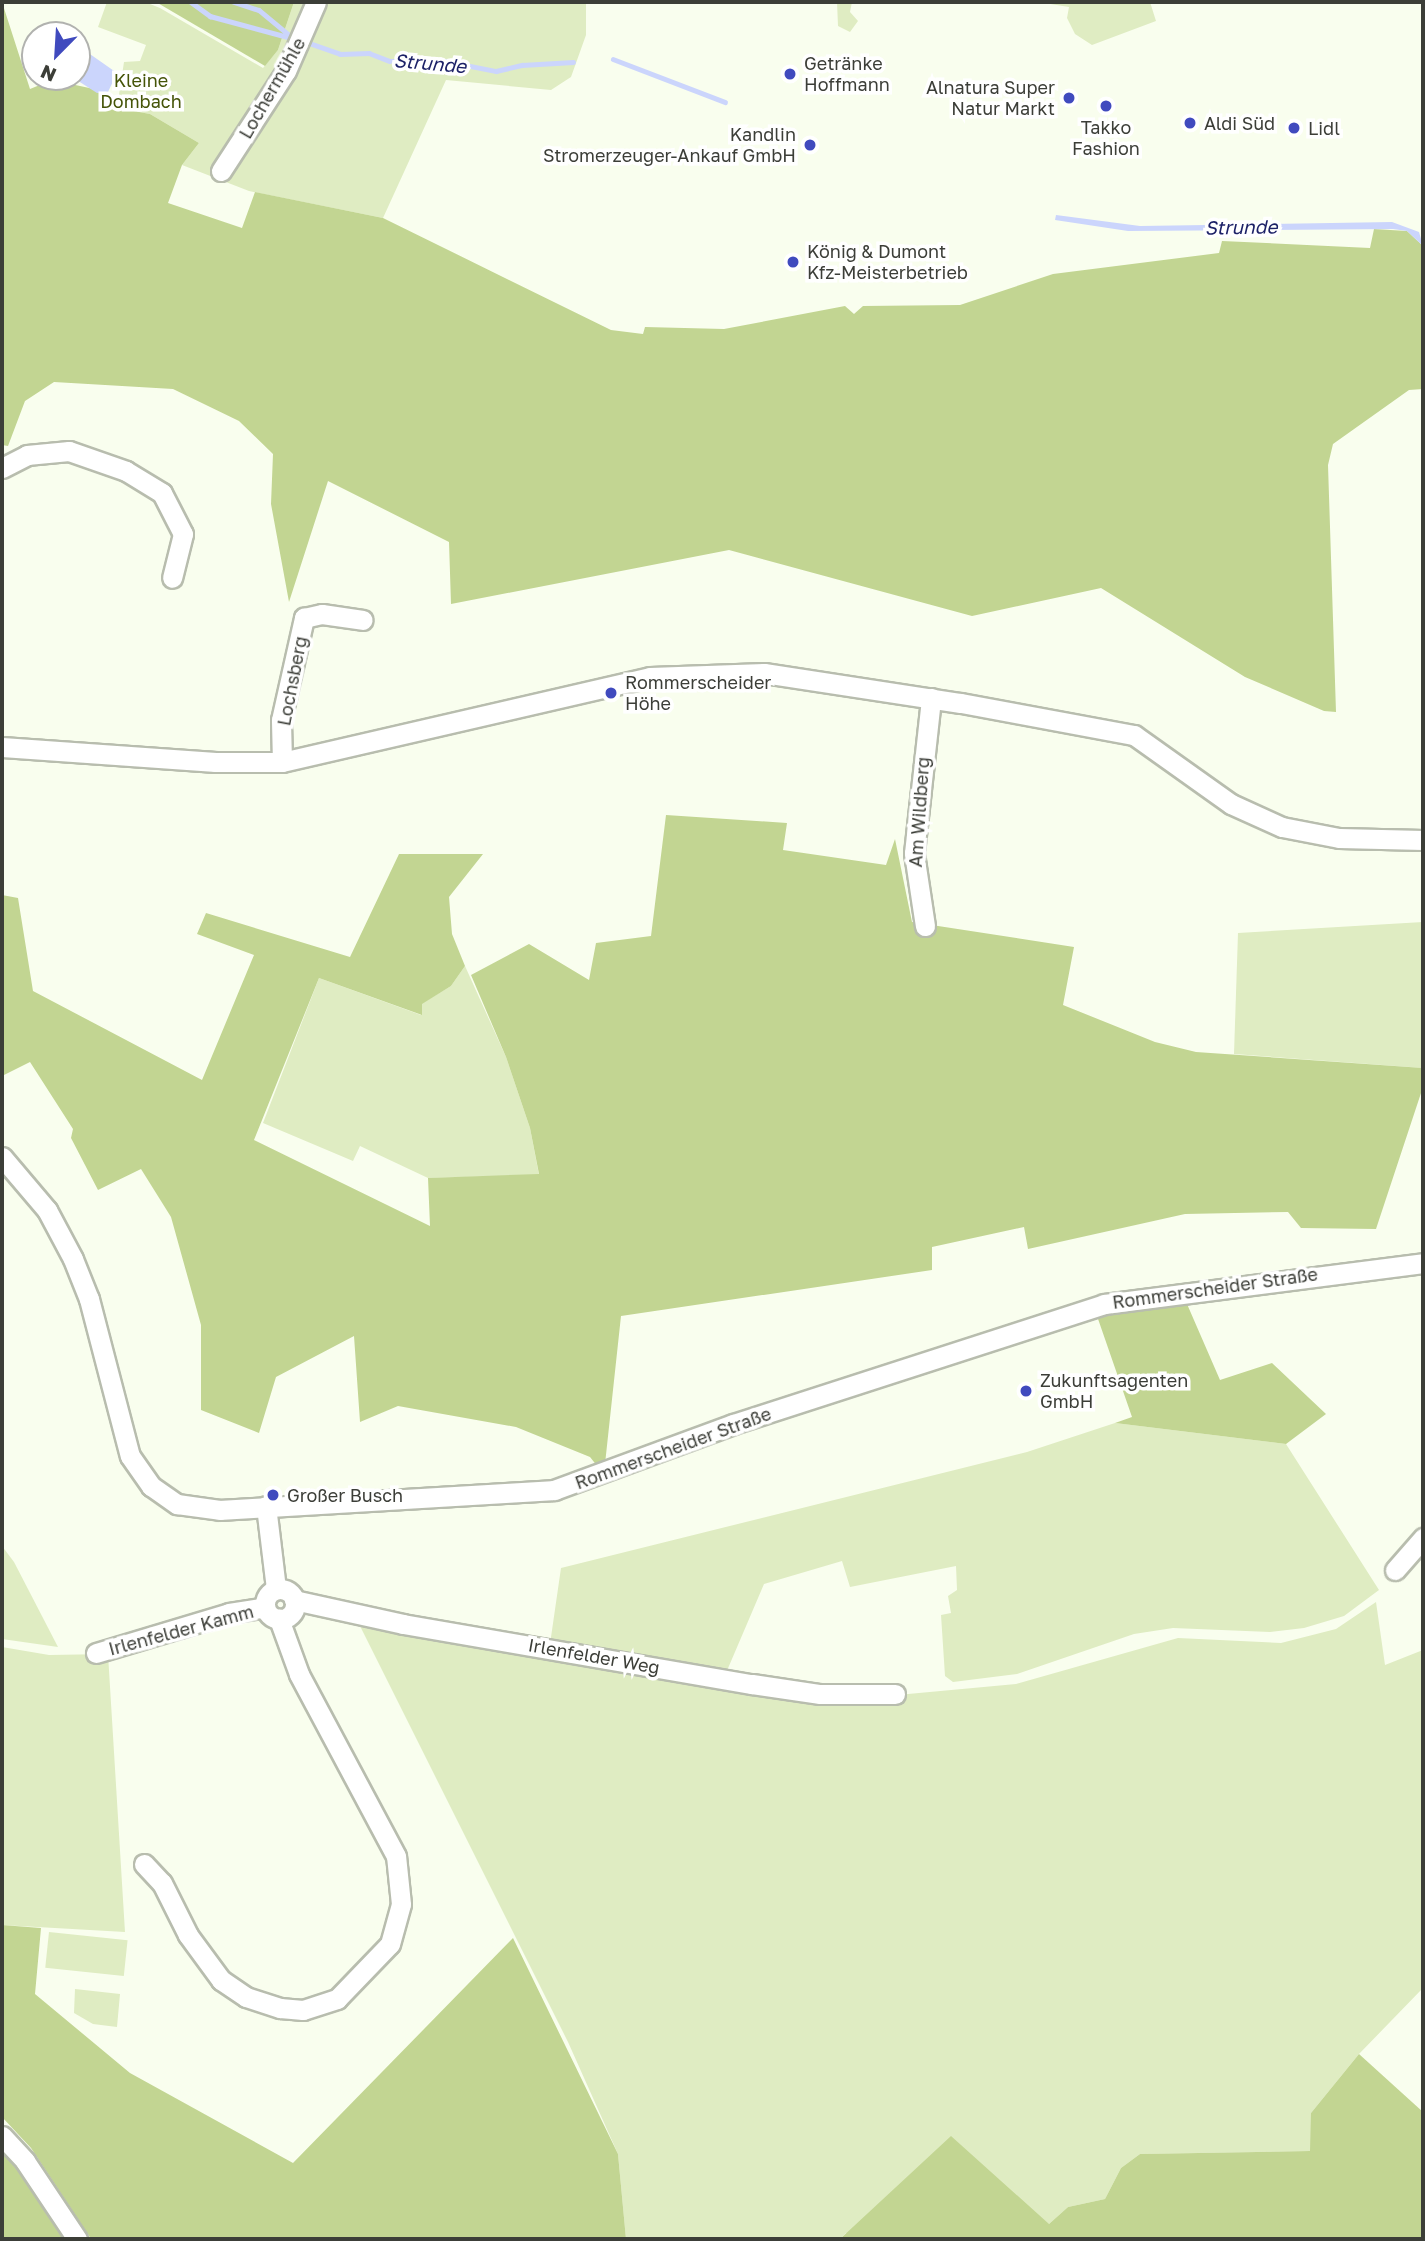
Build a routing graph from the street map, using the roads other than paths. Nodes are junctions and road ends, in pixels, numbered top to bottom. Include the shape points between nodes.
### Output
1 (316, 2) edge
2 (221, 171) dead end
3 (2, 468) edge
4 (172, 578) dead end
5 (363, 620) dead end
6 (931, 698) junction
7 (2, 747) edge
8 (282, 762) junction
9 (1423, 840) edge
10 (925, 926) dead end
11 (2, 1157) edge
12 (1423, 1263) edge
13 (266, 1506) junction
14 (1423, 1538) edge
15 (1395, 1570) dead end
16 (276, 1589) junction
17 (294, 1600) junction
18 (272, 1613) junction
19 (96, 1653) dead end
20 (895, 1694) dead end
21 (144, 1864) dead end
22 (2, 2136) edge
23 (77, 2239) edge

1 - 2 street, Lochermühle via 286,71
3 - 4 street via 27,455 69,451 126,471 162,494 183,534
5 - 8 street, Lochsberg via 322,614 304,618 281,720
6 - 8 street via 764,673 650,677
6 - 9 street via 1134,735 1231,804 1282,827 1353,839
6 - 10 street, Am Wildberg via 914,853
7 - 8 street via 215,762
11 - 13 street, Rommerscheider Straße via 47,1210 73,1259 89,1299 130,1456 151,1486 177,1504 220,1510
12 - 13 street, Rommerscheider Straße via 1104,1304 733,1424 554,1490
13 - 16 street
14 - 15 street
16 - 17 street, Irlenfelder Weg via 285,1590
16 - 18 street via 265,1599
17 - 18 street via 292,1613
17 - 20 street, Irlenfelder Weg via 403,1624 752,1685 820,1694
18 - 19 street, Irlenfelder Kamm via 229,1613
18 - 21 street via 310,1696 396,1856 401,1904 390,1944 337,1999 303,2010 257,2001 220,1980 188,1935 162,1883
22 - 23 street via 25,2161

